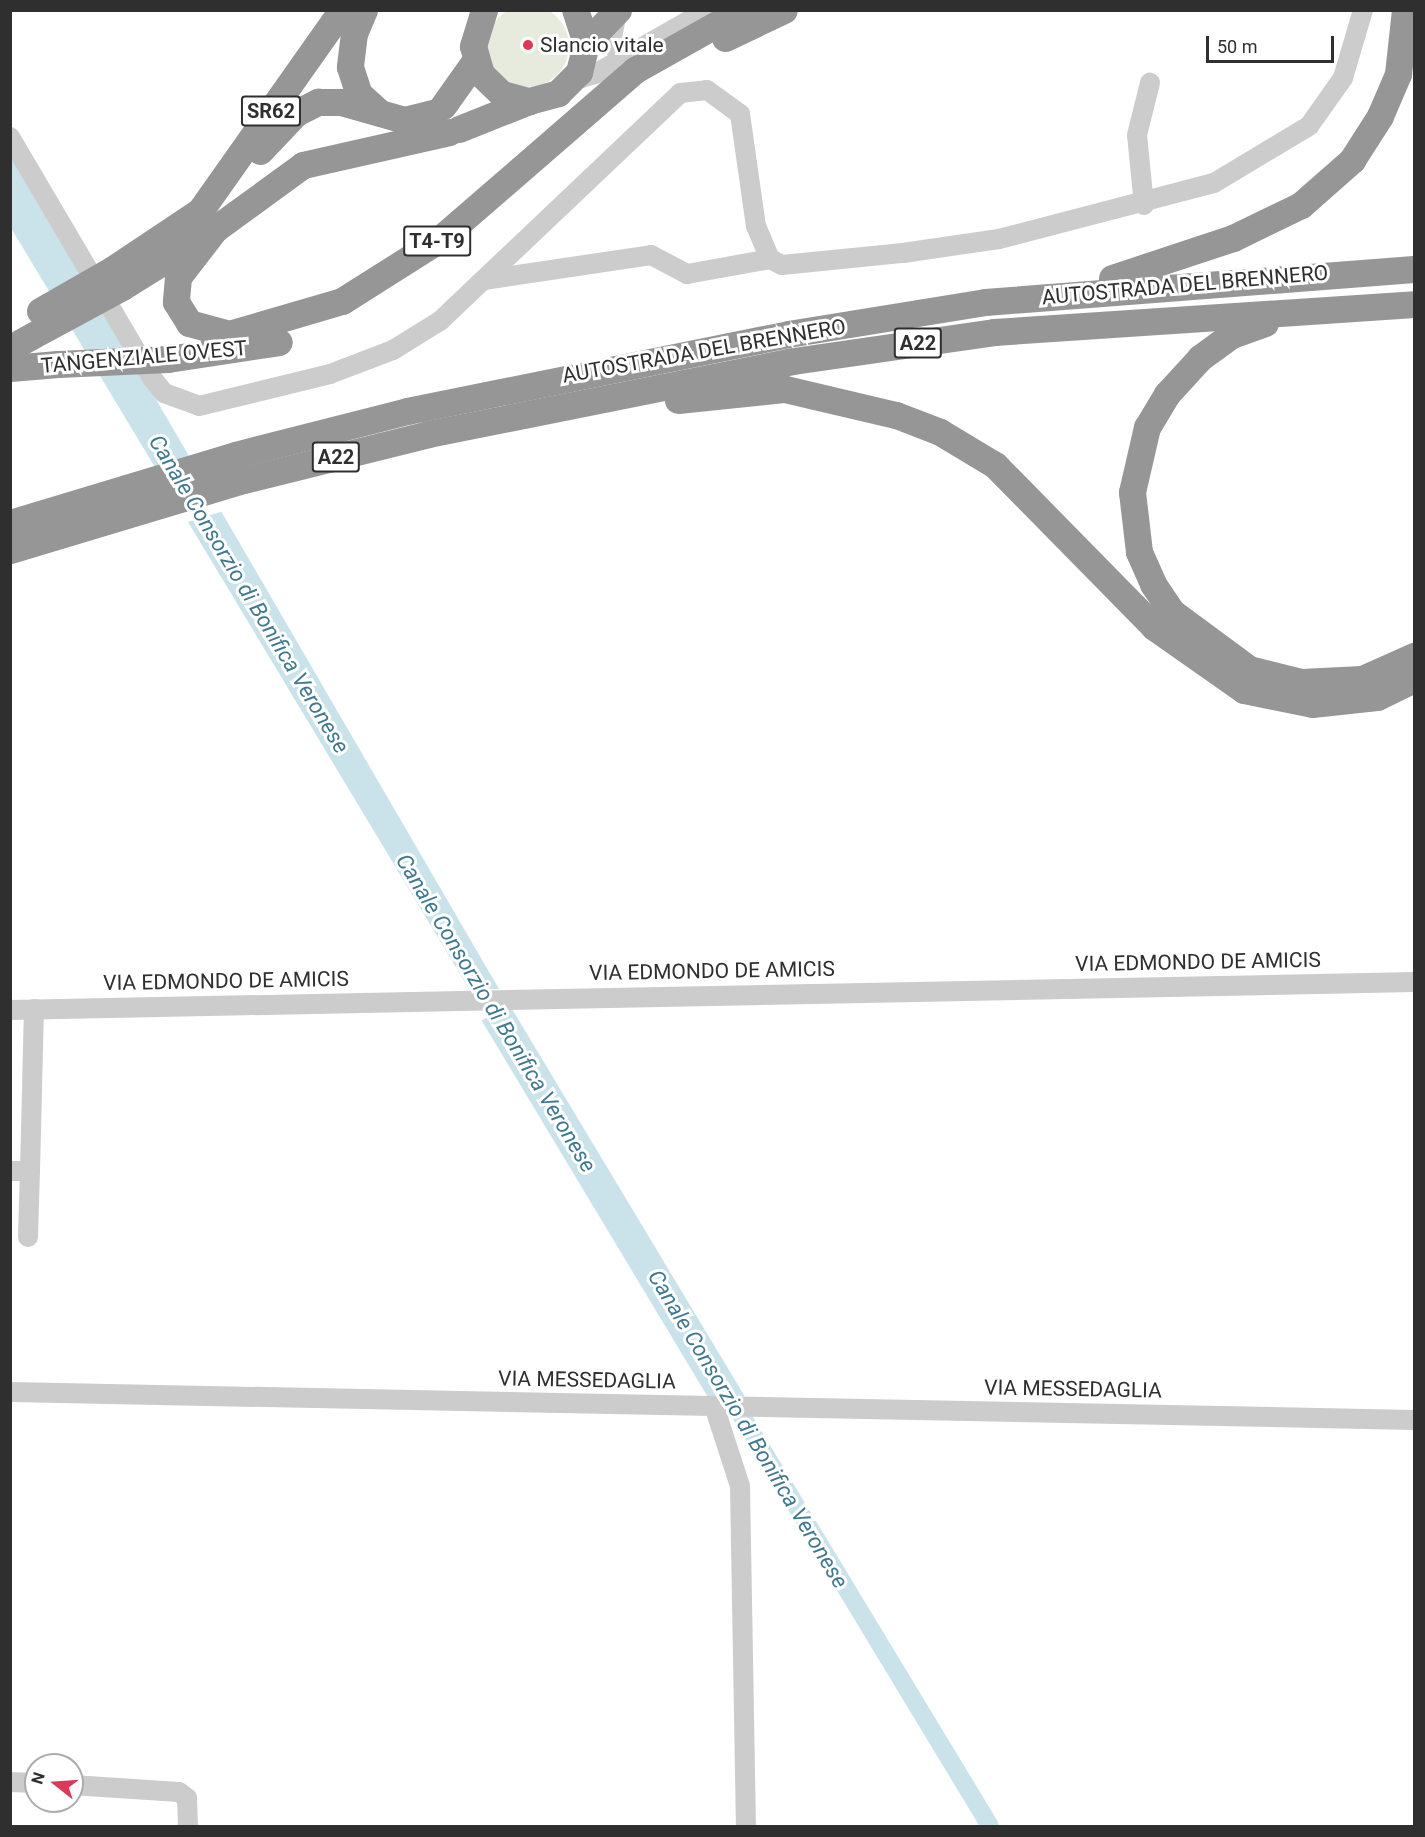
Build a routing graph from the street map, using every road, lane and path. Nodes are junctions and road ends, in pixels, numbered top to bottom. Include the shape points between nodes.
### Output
1 (342, 10) edge
2 (364, 10) edge
3 (484, 10) edge
4 (575, 10) edge
5 (707, 10) edge
6 (742, 10) edge
7 (784, 10) edge
8 (1363, 10) edge
9 (1405, 10) edge
10 (618, 11) edge
11 (586, 43) junction
12 (634, 51) junction
13 (475, 60) junction
14 (572, 81) junction
15 (1149, 83) dead end
16 (529, 101) junction
17 (389, 118) junction
18 (447, 120) junction
19 (10, 137) edge
20 (1144, 205) junction
21 (208, 220) junction
22 (770, 259) junction
23 (1414, 269) edge
24 (484, 280) junction
25 (984, 302) junction
26 (1414, 305) edge
27 (44, 319) junction
28 (10, 327) edge
29 (10, 348) edge
30 (10, 368) edge
31 (428, 434) junction
32 (10, 523) edge
33 (10, 550) edge
34 (1414, 656) edge
35 (1414, 678) edge
36 (1414, 982) edge
37 (34, 1009) junction
38 (10, 1010) edge
39 (20, 1171) edge
40 (28, 1237) dead end
41 (10, 1392) edge
42 (714, 1406) junction
43 (1414, 1420) edge
44 (84, 1786) edge
45 (188, 1827) edge
46 (746, 1827) edge

1 - 21 highway, SR62
2 - 17 highway via 350,51 352,81 368,105
3 - 13 highway via 474,31
4 - 11 highway
5 - 12 street
6 - 21 highway, T4-T9 via 635,70 440,239 342,301 229,334 189,323 176,302 178,277
7 - 30 highway, TANGENZIALE OVEST, bridge via 635,91 469,238 400,290 274,344 168,359
8 - 20 street via 1343,78 1309,126 1214,183
9 - 25 highway via 1400,65 1380,117 1352,160 1301,205 1233,238 1136,273
10 - 11 highway
10 - 12 street via 611,44 620,51
11 - 14 highway
12 - 14 street
13 - 16 highway via 496,89
13 - 18 highway
14 - 16 highway via 558,93
15 - 20 street via 1137,135
16 - 18 highway
17 - 18 highway
17 - 21 highway via 341,102 307,106
18 - 21 highway via 303,165
19 - 24 street via 152,378 164,393 183,403 219,404 393,350 440,321
20 - 22 street via 999,239 903,253 782,265
21 - 27 highway, SR62, bridge
22 - 24 street via 687,274 651,255
22 - 24 street via 756,226 740,114 720,96 694,88 664,103
23 - 25 highway, AUTOSTRADA DEL BRENNERO / A22
25 - 32 highway, AUTOSTRADA DEL BRENNERO / A22 via 593,369 235,455
26 - 31 highway, AUTOSTRADA DEL BRENNERO / A22 via 994,332 793,361
26 - 34 highway via 1268,322 1230,336 1167,394 1147,427 1132,492 1139,552 1153,584 1172,612 1249,669 1301,682 1362,679
27 - 28 highway, SR62
27 - 29 highway
31 - 33 highway, AUTOSTRADA DEL BRENNERO / A22 via 244,480
31 - 35 highway via 784,389 833,398 940,432 995,465 1154,627 1244,690 1312,704 1377,697
36 - 37 street, VIA EDMONDO DE AMICIS
37 - 38 street, VIA EDMONDO DE AMICIS
37 - 39 street
39 - 40 street
41 - 42 street, VIA MESSEDAGLIA
42 - 43 street, VIA MESSEDAGLIA
42 - 46 street via 740,1486
44 - 45 street via 179,1792 187,1798

